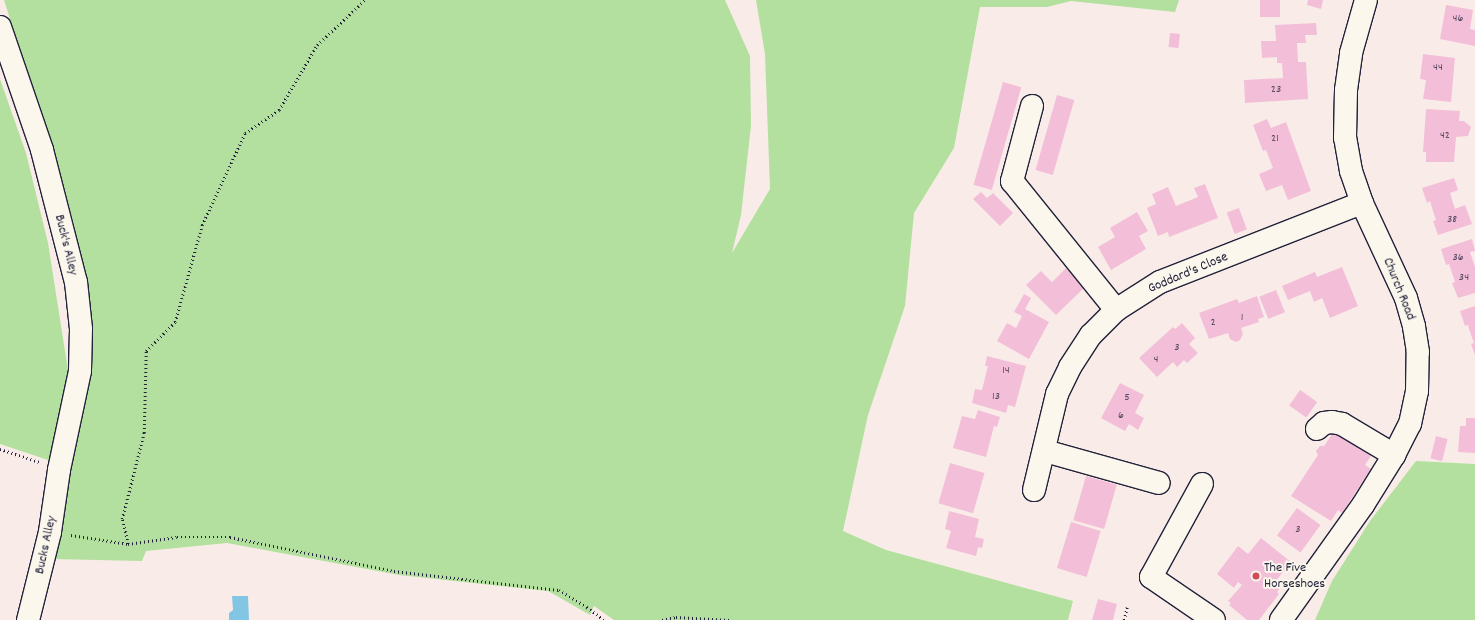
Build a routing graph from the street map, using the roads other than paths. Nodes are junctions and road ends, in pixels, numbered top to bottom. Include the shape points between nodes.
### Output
1 (1366, 0) edge
2 (0, 27) edge
3 (1032, 106) dead end
4 (1362, 203) junction
5 (1116, 310) junction
6 (1317, 428) dead end
7 (1045, 451) junction
8 (1394, 455) junction
9 (58, 470) joint
10 (1159, 484) dead end
11 (1202, 484) dead end
12 (1034, 490) dead end
13 (28, 620) edge
14 (1214, 620) edge
15 (1281, 620) edge

1 - 4 street, Church Road via 1351,53 1346,90 1345,138 1351,170
2 - 9 street, Buck's Alley via 42,150 76,282 81,329 80,371
3 - 5 street via 1012,180
4 - 5 street, Goddard's Close via 1160,282
4 - 8 street, Church Road via 1406,298 1418,352 1417,391 1410,424
5 - 7 street, Goddard's Close via 1091,335 1070,367 1057,394
6 - 8 street via 1324,423 1342,424
7 - 10 street
7 - 12 street, Goddard's Close
8 - 15 street, Church Road via 1363,505
9 - 13 street, Bucks Alley via 50,532
11 - 14 street via 1151,577

